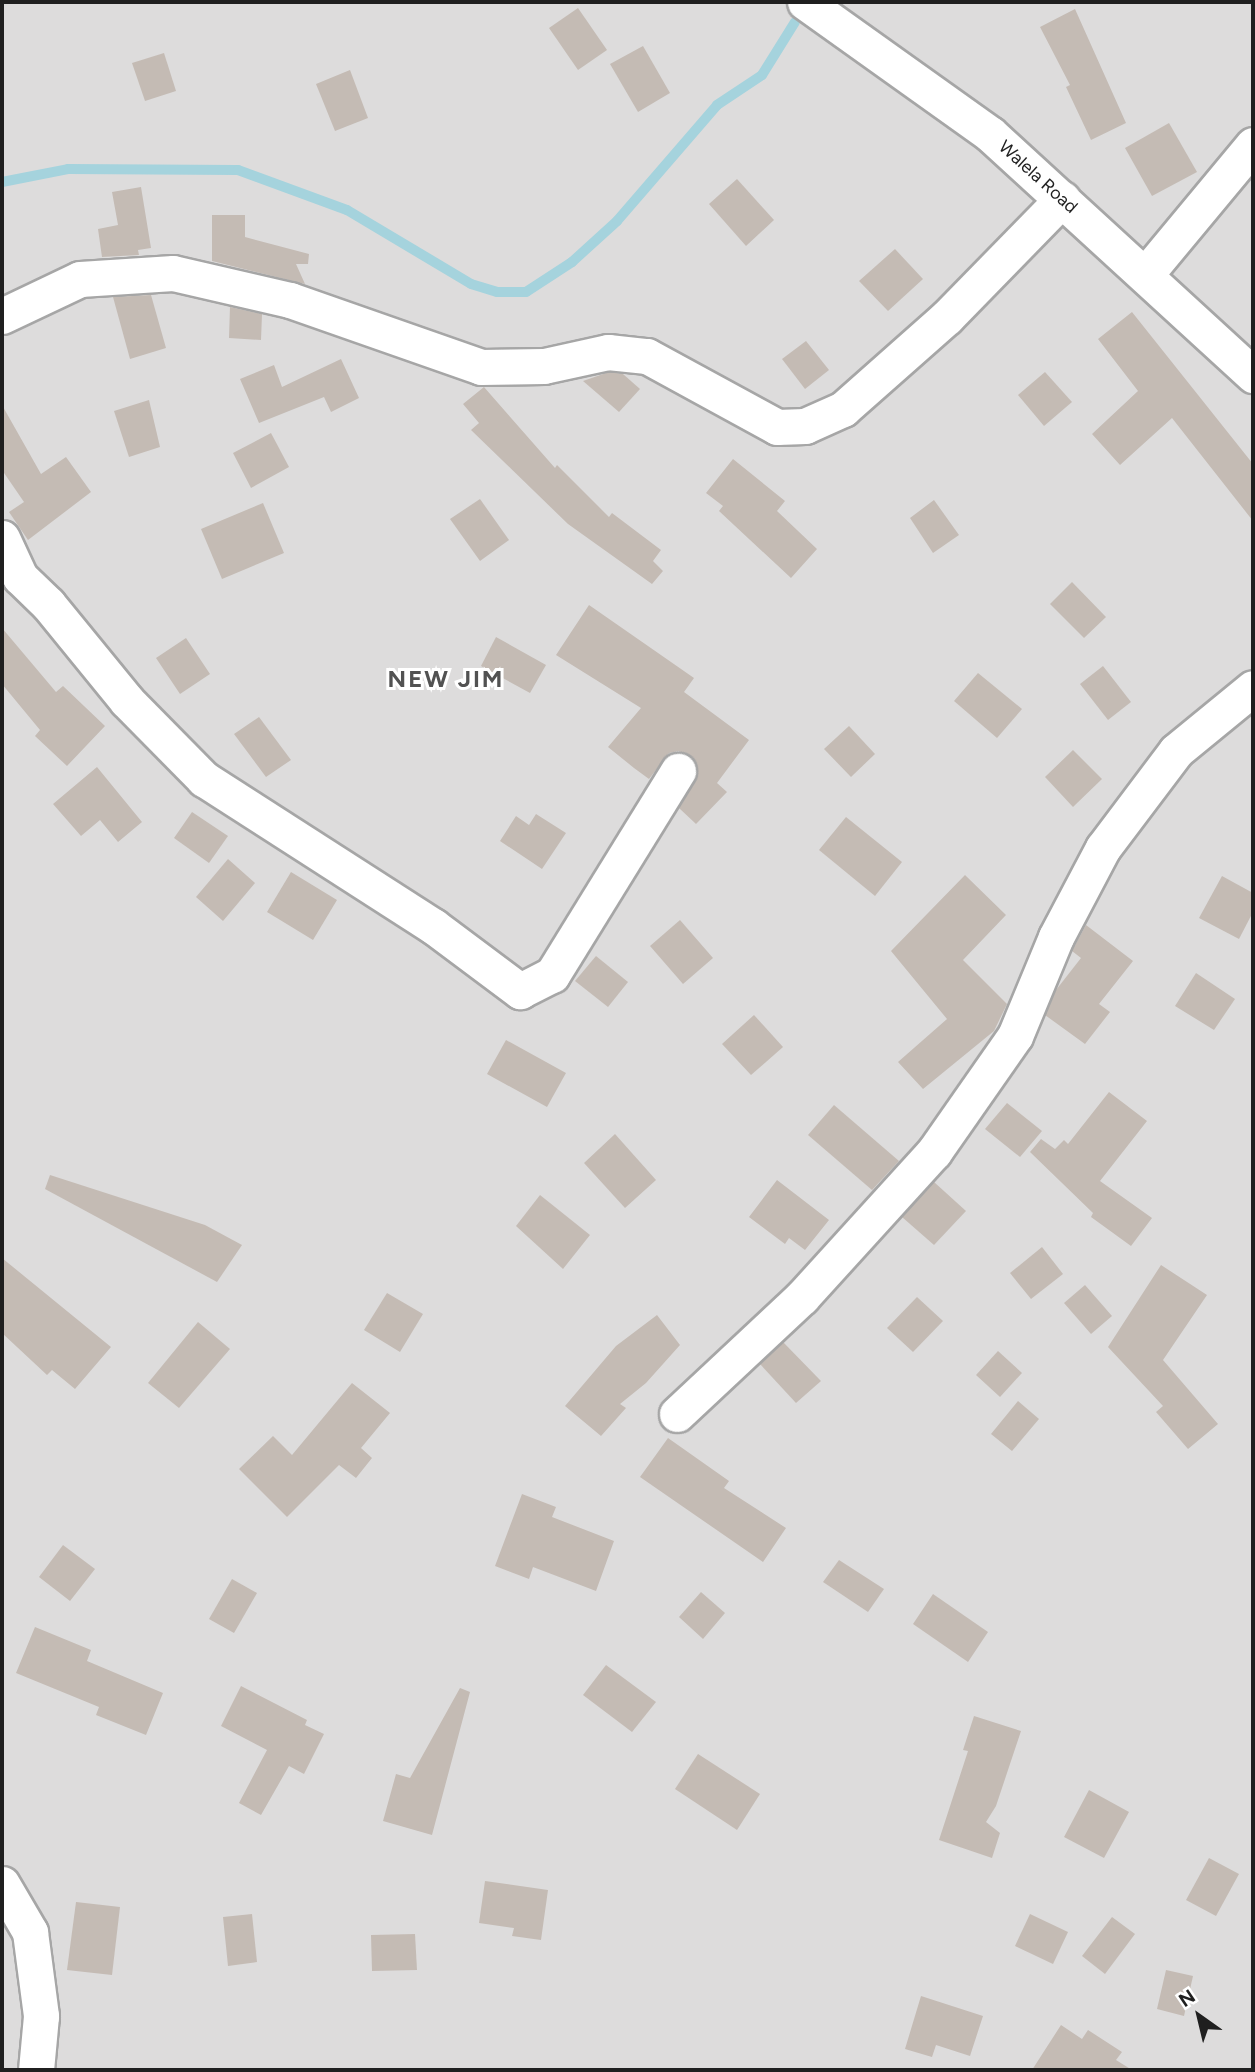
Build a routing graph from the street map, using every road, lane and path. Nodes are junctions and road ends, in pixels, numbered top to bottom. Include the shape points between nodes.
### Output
1 (805, 2) edge
2 (1253, 145) edge
3 (1062, 199) junction
4 (1144, 275) junction
5 (2, 316) edge
6 (1253, 374) edge
7 (2, 538) edge
8 (11, 582) edge
9 (1253, 688) edge
10 (678, 771) dead end
11 (677, 1413) dead end
12 (2, 1884) edge
13 (36, 2070) edge

1 - 3 street, Walela Road via 990,134
2 - 4 street
3 - 4 street, Walela Road
3 - 5 street via 937,327 843,409 805,426 777,427 648,356 608,352 544,366 481,367 290,300 173,274 80,279
4 - 6 street, Walela Road
7 - 8 street
8 - 10 street via 48,604 127,701 204,779 433,926 520,991 552,975
9 - 11 street via 1176,751 1103,848 1056,937 1015,1036 934,1152 802,1297
12 - 13 street via 30,1931 41,2016

